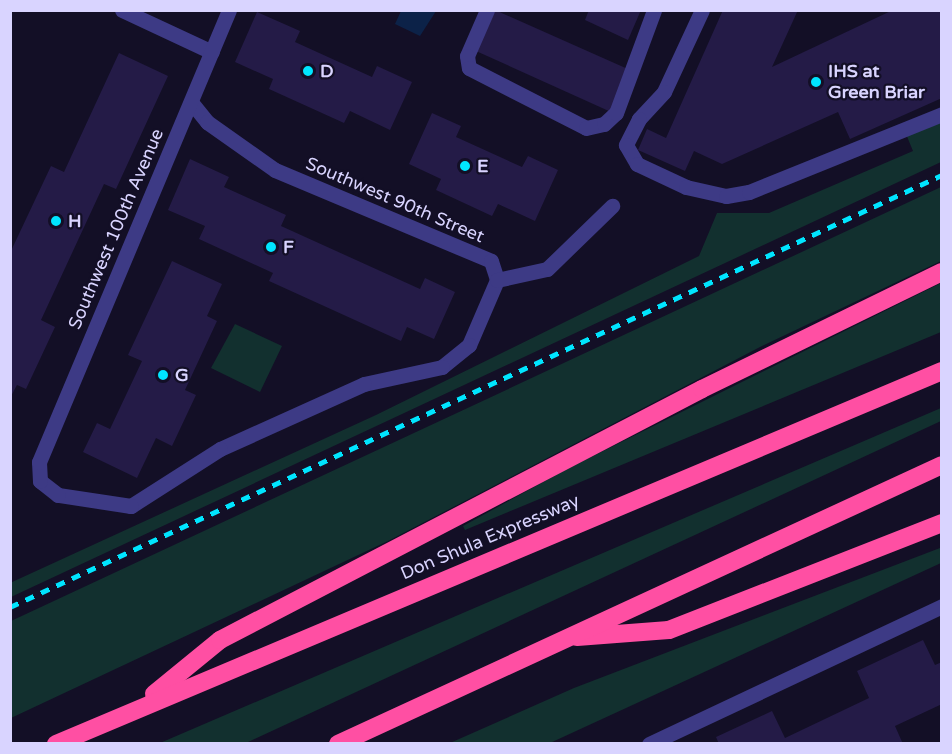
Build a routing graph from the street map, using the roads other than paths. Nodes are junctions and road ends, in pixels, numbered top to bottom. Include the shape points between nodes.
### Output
1 (122, 10) edge
2 (229, 10) edge
3 (487, 10) edge
4 (654, 10) edge
5 (702, 10) edge
6 (212, 52) junction
7 (191, 102) junction
8 (942, 114) edge
9 (612, 206) dead end
10 (942, 272) edge
11 (497, 280) junction
12 (942, 371) edge
13 (942, 465) edge
14 (942, 522) edge
15 (942, 606) edge
16 (563, 638) junction
17 (136, 708) junction
18 (56, 744) edge
19 (338, 744) edge
20 (649, 744) edge

1 - 6 street
2 - 6 street, Southwest 100th Avenue
3 - 4 street via 467,56 472,72 586,128 604,124 616,113
5 - 8 street via 664,92 639,119 626,145 637,164 686,187 726,196 749,192
6 - 7 street, Southwest 100th Avenue
7 - 11 street, Southwest 90th Street via 207,122 274,170 491,261
7 - 11 street, Southwest 100th Avenue via 39,462 40,481 52,493 111,507 137,504 241,440 364,384 442,367 469,345
9 - 11 street via 547,269
10 - 17 highway via 702,389 220,640
12 - 17 highway, Don Shula Expressway
13 - 16 highway
14 - 16 highway via 669,630
15 - 20 street
16 - 19 highway
17 - 18 highway, Don Shula Expressway

